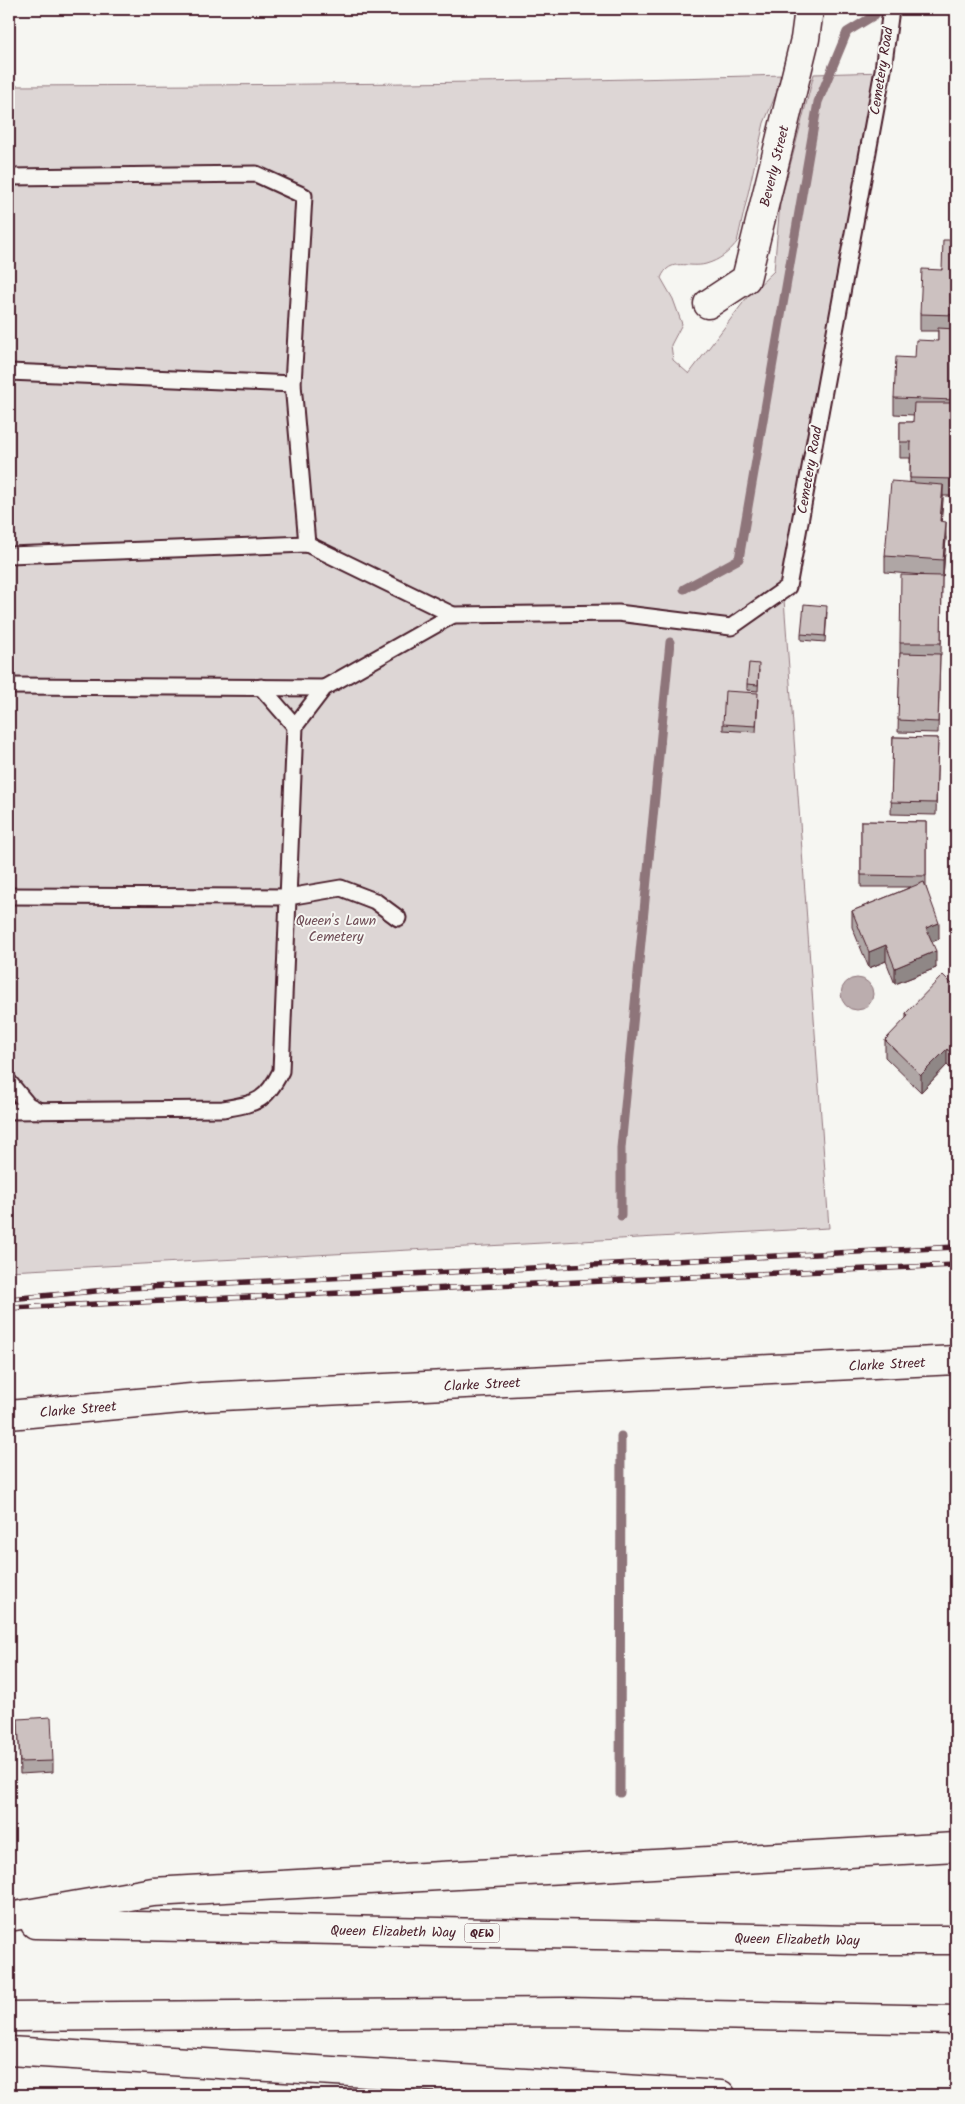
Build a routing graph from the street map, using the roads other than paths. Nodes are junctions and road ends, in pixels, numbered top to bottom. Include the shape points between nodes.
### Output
1 (809, 9) edge
2 (891, 9) edge
3 (9, 177) edge
4 (708, 304) dead end
5 (9, 372) edge
6 (293, 384) junction
7 (307, 544) junction
8 (9, 555) edge
9 (453, 616) junction
10 (9, 686) edge
11 (261, 687) junction
12 (324, 688) junction
13 (295, 726) junction
14 (9, 896) edge
15 (288, 897) junction
16 (398, 918) dead end
17 (9, 1082) edge
18 (9, 1111) edge
19 (40, 1111) junction
20 (956, 1360) edge
21 (9, 1415) edge
22 (956, 1847) edge
23 (9, 1917) edge
24 (9, 1924) edge
25 (956, 1940) edge
26 (9, 2017) edge
27 (956, 2020) edge
28 (9, 2051) edge
29 (721, 2095) edge

1 - 4 main road, Beverly Street via 805,39 746,279
2 - 9 lane, Cemetery Road via 883,70 788,587 731,627 618,612
3 - 6 lane via 256,174 304,196
5 - 6 lane
6 - 7 lane
7 - 8 lane
7 - 9 lane
9 - 12 lane
10 - 11 lane
11 - 12 lane
11 - 13 lane
12 - 13 lane
13 - 15 lane
14 - 15 lane
15 - 16 lane via 341,888 375,901
15 - 19 lane via 281,1071 271,1090 252,1104 222,1109
17 - 19 lane via 28,1105
18 - 19 lane
20 - 21 main road, Clarke Street via 202,1397
22 - 23 main road via 153,1892
24 - 25 main road, Queen Elizabeth Way / QEW
26 - 27 main road via 567,2012
28 - 29 main road

